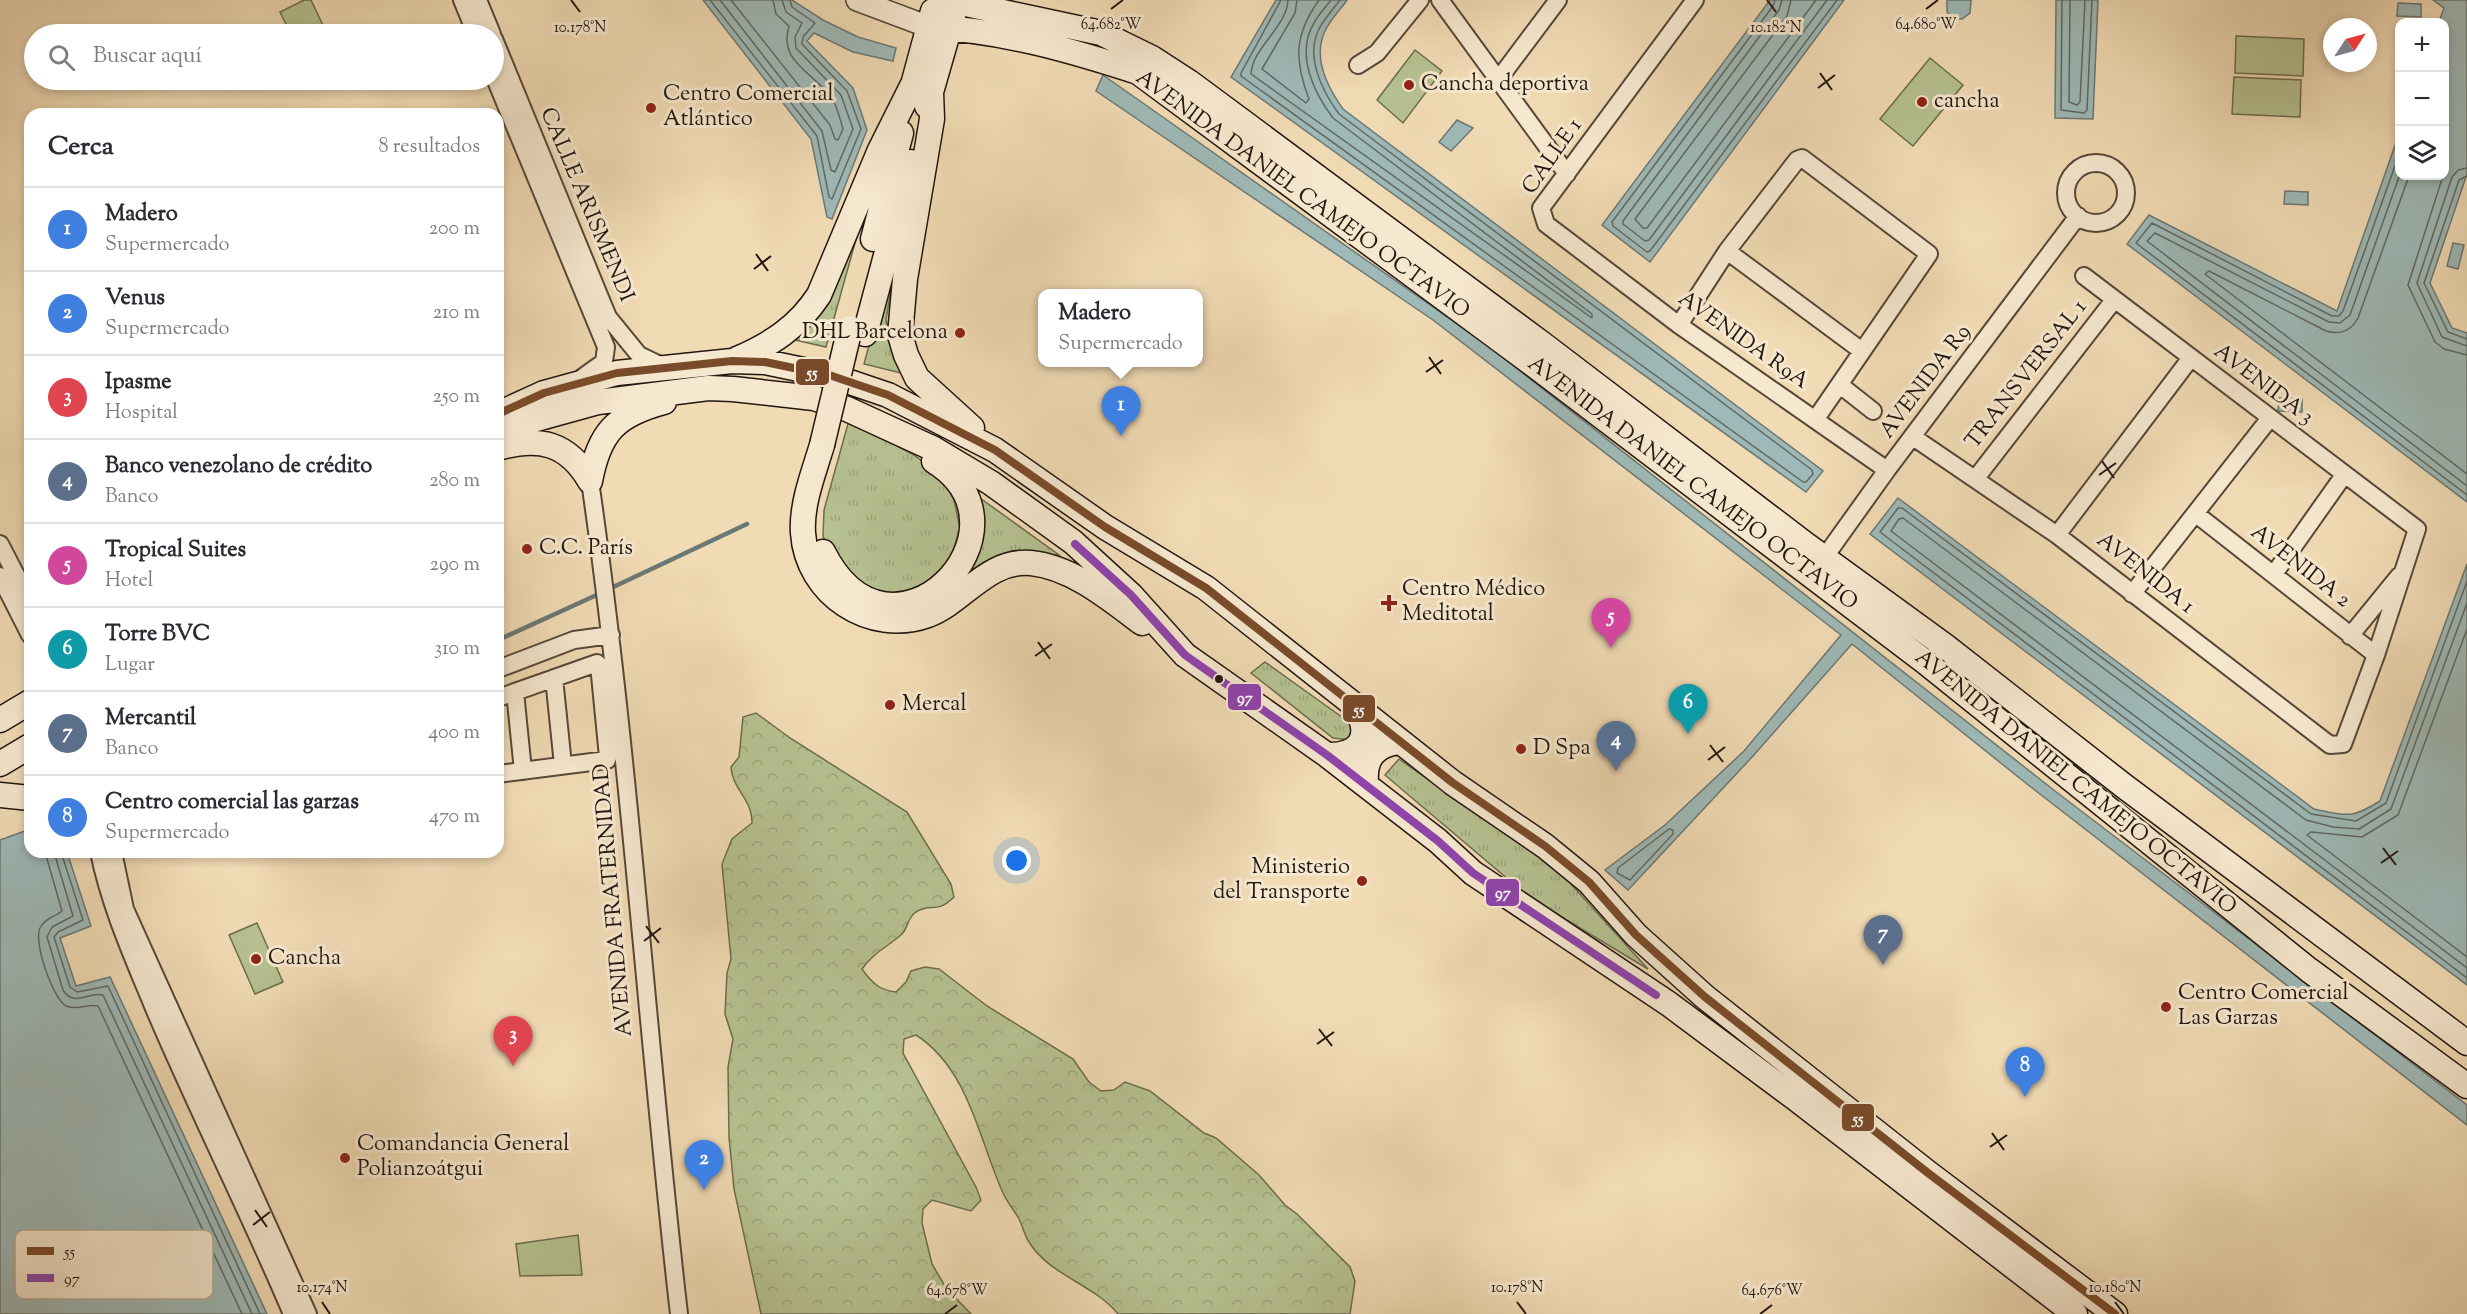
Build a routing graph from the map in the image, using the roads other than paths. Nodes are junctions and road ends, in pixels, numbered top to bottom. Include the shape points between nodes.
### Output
1 (462, 0) edge
2 (478, 0) edge
3 (857, 0) edge
4 (1420, 0) edge
5 (1440, 0) edge
6 (1558, 0) edge
7 (1695, 0) edge
8 (946, 1) edge
9 (472, 24) edge
10 (488, 24) edge
11 (939, 27) junction
12 (504, 63) edge
13 (1358, 65) dead end
14 (1498, 80) junction
15 (922, 87) junction
16 (500, 90) edge
17 (1567, 174) junction
18 (2078, 216) dead end
19 (1575, 246) joint
20 (1727, 251) junction
21 (2084, 276) dead end
22 (2114, 300) junction
23 (1679, 325) junction
24 (1862, 351) junction
25 (2190, 359) junction
26 (732, 361) junction
27 (664, 367) junction
28 (1840, 385) junction
29 (567, 386) junction
30 (733, 389) junction
31 (504, 410) edge
32 (1873, 411) dead end
33 (857, 415) junction
34 (2270, 418) junction
35 (1815, 420) junction
36 (504, 434) edge
37 (1913, 437) junction
38 (504, 447) edge
39 (829, 447) junction
40 (995, 450) junction
41 (1887, 470) junction
42 (2344, 475) junction
43 (1976, 478) junction
44 (590, 481) junction
45 (2196, 514) junction
46 (2057, 535) junction
47 (0, 544) edge
48 (1818, 566) junction
49 (2406, 569) junction
50 (2274, 574) junction
51 (0, 576) edge
52 (24, 590) edge
53 (2132, 594) junction
54 (24, 623) edge
55 (611, 635) junction
56 (2350, 636) junction
57 (1185, 655) junction
58 (2376, 655) junction
59 (504, 667) edge
60 (554, 678) junction
61 (514, 692) junction
62 (504, 696) edge
63 (24, 706) edge
64 (1357, 710) junction
65 (24, 715) edge
66 (0, 720) edge
67 (0, 729) edge
68 (24, 738) edge
69 (1399, 742) junction
70 (24, 750) edge
71 (0, 752) edge
72 (1327, 755) junction
73 (0, 764) edge
74 (563, 765) junction
75 (523, 771) junction
76 (504, 773) edge
77 (1366, 784) junction
78 (0, 795) edge
79 (24, 797) edge
80 (100, 858) edge
81 (114, 858) edge
82 (2467, 1043) edge
83 (2467, 1086) edge
84 (292, 1314) edge
85 (308, 1314) edge
86 (679, 1314) edge
87 (2075, 1314) edge
88 (2115, 1314) edge

1 - 9 street
2 - 10 street
3 - 11 street, AVENIDA DANIEL CAMEJO OCTAVIO
4 - 13 street via 1377,52
5 - 14 street
6 - 14 street
7 - 17 street, CALLE 1
8 - 11 main road
8 - 48 main road, AVENIDA DANIEL CAMEJO OCTAVIO via 1101,33 1152,58 1393,232
11 - 15 main road
11 - 48 main road, AVENIDA DANIEL CAMEJO OCTAVIO via 975,30 1070,50 1138,72 1526,359
12 - 27 street, CALLE ARISMENDI via 608,317 639,354
14 - 17 street
15 - 26 main road via 880,150 819,295 805,317 782,336
15 - 39 main road, bridge
15 - 40 main road via 932,119 900,335 917,378
16 - 29 street, CALLE ARISMENDI via 606,347 604,362
17 - 19 street, CALLE 1 via 1541,208 1545,224
18 - 37 street, AVENIDA R9
19 - 23 street, AVENIDA R9A
20 - 23 street
20 - 24 street
20 - 24 street via 1802,158 1927,250 1928,259
21 - 22 street, AVENIDA 3
22 - 25 street, AVENIDA 3
22 - 43 street, TRANSVERSAL 1
23 - 35 street, AVENIDA R9A
24 - 28 street
25 - 34 street, AVENIDA 3
25 - 46 street
26 - 27 main road
26 - 40 main road via 804,369 862,386 888,395
27 - 29 main road via 617,373
28 - 32 street
28 - 35 street
29 - 31 main road
30 - 33 main road via 814,398
30 - 36 main road via 688,390 598,402 522,423
30 - 44 main road via 662,402 634,412 610,430 597,447
33 - 39 main road via 948,470 969,505 970,537 965,557 957,572 926,598 893,605 878,603 848,587 834,573 821,548 819,526
33 - 57 main road via 908,436 963,466 1064,536 1131,596
34 - 42 street, AVENIDA 3
34 - 45 street
35 - 41 street, AVENIDA R9A
37 - 41 street, AVENIDA R9
37 - 43 street, AVENIDA 1
38 - 44 main road via 533,441 548,444 580,464
39 - 57 main road via 804,510 802,534 814,571 845,607 885,621 928,615 987,574 1010,564 1031,563 1064,570
40 - 64 main road via 1105,527 1237,610
41 - 48 street, AVENIDA R9
42 - 49 street, AVENIDA 3 via 2416,528
42 - 50 street
43 - 46 street, AVENIDA 1
44 - 55 street, AVENIDA FRATERNIDAD
45 - 50 street, AVENIDA 2
45 - 53 street
46 - 53 street, AVENIDA 1
47 - 52 street
48 - 82 main road, AVENIDA DANIEL CAMEJO OCTAVIO via 2124,786
48 - 83 main road, AVENIDA DANIEL CAMEJO OCTAVIO via 1924,660 2309,970
49 - 56 street
49 - 58 street
50 - 56 street, AVENIDA 2
51 - 54 street
53 - 58 street, AVENIDA 1 via 2330,745 2339,746 2345,741
55 - 59 street via 574,640
55 - 86 street, AVENIDA FRATERNIDAD
56 - 58 street, AVENIDA 2
57 - 72 main road
60 - 61 street
60 - 74 street
60 - 74 street via 594,663 599,665 608,759
61 - 62 street
61 - 75 street
63 - 66 main road
64 - 69 main road
64 - 72 main road via 1364,722 1365,734 1360,742 1341,755
65 - 67 main road
68 - 71 main road
69 - 77 main road via 1384,744 1372,755 1365,769
69 - 88 main road via 1545,846 1589,882 1636,935 1705,997
70 - 73 main road
72 - 77 main road
74 - 75 street
75 - 76 street
77 - 87 main road via 1473,873 1670,1004
78 - 79 main road
80 - 84 street via 111,904 155,1011
81 - 85 street via 125,909

